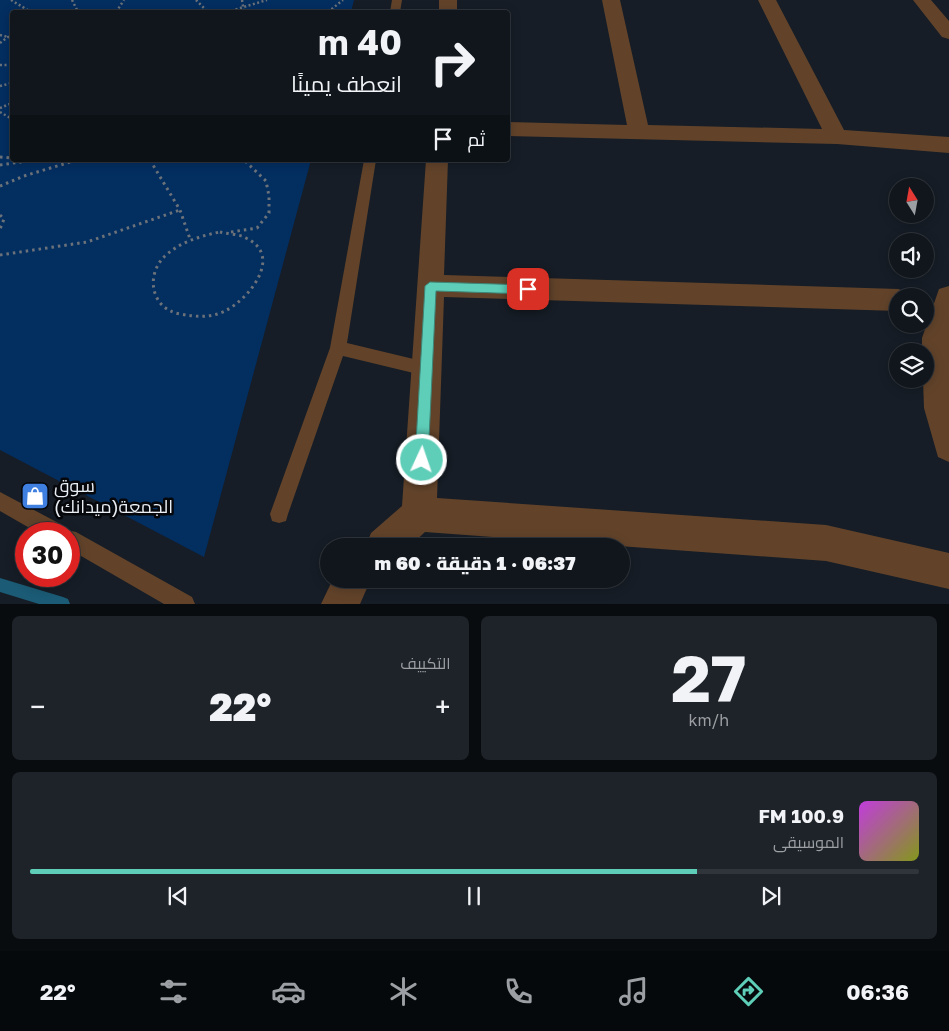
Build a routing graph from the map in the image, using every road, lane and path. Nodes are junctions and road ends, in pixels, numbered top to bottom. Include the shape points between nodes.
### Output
1 (11, 0) edge
2 (196, 0) edge
3 (242, 0) edge
4 (267, 0) edge
5 (343, 0) edge
6 (611, 0) edge
7 (767, 0) edge
8 (922, 0) edge
9 (244, 8) junction
10 (28, 10) edge
11 (206, 10) edge
12 (236, 10) edge
13 (330, 10) edge
14 (949, 33) edge
15 (0, 35) edge
16 (8, 37) joint
17 (0, 43) edge
18 (510, 130) edge
19 (639, 132) junction
20 (837, 137) junction
21 (949, 145) edge
22 (21, 162) edge
23 (70, 162) edge
24 (151, 162) edge
25 (246, 162) edge
26 (370, 162) edge
27 (438, 162) edge
28 (0, 165) edge
29 (0, 186) edge
30 (180, 210) junction
31 (0, 214) edge
32 (0, 229) edge
33 (225, 232) junction
34 (190, 239) junction
35 (0, 255) edge
36 (430, 286) junction
37 (889, 300) edge
38 (940, 300) edge
39 (338, 348) junction
40 (426, 369) junction
41 (949, 446) edge
42 (0, 501) edge
43 (279, 514) dead end
44 (419, 514) junction
45 (38, 522) edge
46 (393, 538) edge
47 (80, 545) edge
48 (949, 571) edge
49 (348, 588) edge
50 (185, 604) edge
51 (339, 604) edge

1 - 10 path
2 - 11 path
3 - 9 path
4 - 9 path
5 - 13 path
6 - 19 street
7 - 20 street
8 - 14 street
9 - 12 path
15 - 16 path
16 - 17 path
18 - 19 street
19 - 20 street
20 - 21 street
22 - 28 path
23 - 29 path
24 - 30 path
25 - 33 path via 266,181 269,213 257,228
26 - 39 lane
27 - 36 street
30 - 34 path
30 - 35 path via 87,242
31 - 32 path via 4,219
33 - 34 path
33 - 34 path via 240,234 255,244 262,256 262,274 255,288 241,301 220,313 184,316 169,311 156,299 153,287 156,270 181,243
36 - 37 street
36 - 40 street
38 - 41 street via 936,338 939,408
39 - 40 lane
39 - 43 lane
40 - 44 street
42 - 45 lane
44 - 46 street
44 - 48 street via 826,543
47 - 50 lane
49 - 51 street

